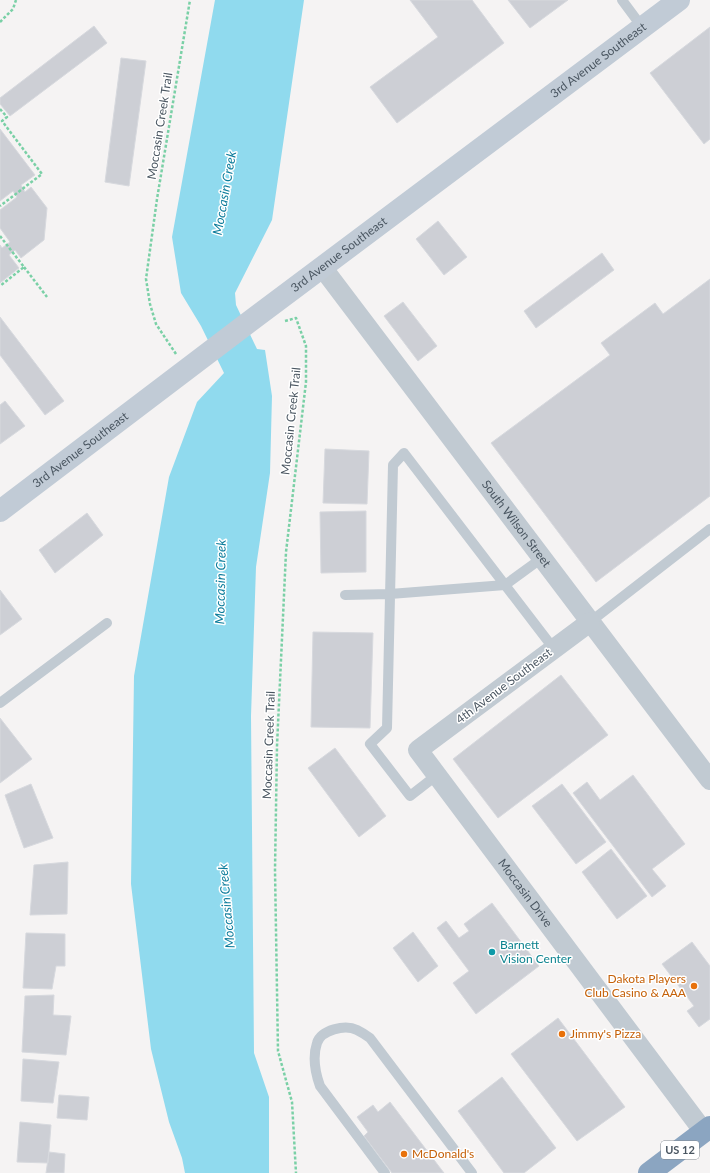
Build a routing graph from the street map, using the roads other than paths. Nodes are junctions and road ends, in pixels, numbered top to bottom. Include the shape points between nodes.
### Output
1 (622, 0) edge
2 (679, 0) edge
3 (642, 28) junction
4 (322, 267) junction
5 (0, 511) edge
6 (710, 529) edge
7 (542, 558) junction
8 (505, 585) junction
9 (390, 594) junction
10 (345, 595) dead end
11 (590, 622) junction
12 (107, 623) dead end
13 (554, 649) junction
14 (0, 703) edge
15 (418, 750) joint
16 (437, 775) junction
17 (710, 780) edge
18 (707, 1129) edge
19 (385, 1173) edge
20 (472, 1173) edge
21 (649, 1173) edge

1 - 3 lane
2 - 3 street, 3rd Avenue Southeast
3 - 4 street, 3rd Avenue Southeast
4 - 5 street, 3rd Avenue Southeast
4 - 7 street, South Wilson Street
6 - 11 lane
7 - 8 lane
7 - 11 street, South Wilson Street
8 - 9 lane
8 - 9 lane via 404,453 393,464
8 - 13 lane
9 - 10 lane
9 - 16 lane via 387,728 370,744 410,796
11 - 13 street, 4th Avenue Southeast
11 - 17 street, South Wilson Street
12 - 14 lane
13 - 15 street, 4th Avenue Southeast
15 - 16 street, Moccasin Drive
16 - 18 street, Moccasin Drive
18 - 21 highway, US 12
19 - 20 lane via 320,1086 314,1070 314,1054 317,1042 328,1031 342,1027 356,1029 370,1038

